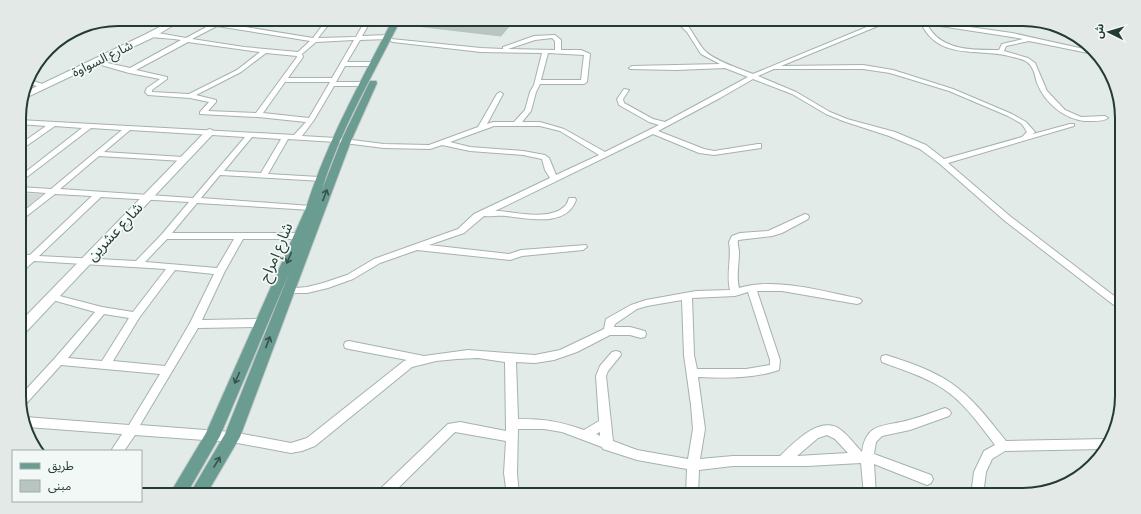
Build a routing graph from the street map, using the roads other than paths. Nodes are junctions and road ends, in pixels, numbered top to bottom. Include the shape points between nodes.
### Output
1 (168, 26) edge
2 (212, 26) edge
3 (228, 26) edge
4 (325, 26) edge
5 (365, 26) edge
6 (395, 26) edge
7 (398, 26) edge
8 (684, 26) edge
9 (872, 26) edge
10 (924, 26) edge
11 (952, 26) edge
12 (149, 36) junction
13 (358, 37) junction
14 (390, 39) junction
15 (186, 40) junction
16 (314, 40) junction
17 (1029, 40) junction
18 (499, 50) junction
19 (265, 51) junction
20 (546, 52) junction
21 (558, 52) junction
22 (1001, 52) junction
23 (1087, 52) edge
24 (299, 54) junction
25 (94, 62) junction
26 (343, 64) junction
27 (374, 64) junction
28 (726, 66) junction
29 (632, 68) dead end
30 (772, 68) junction
31 (129, 71) junction
32 (754, 77) junction
33 (284, 80) junction
34 (332, 82) junction
35 (538, 82) junction
36 (33, 83) edge
37 (363, 84) junction
38 (43, 86) junction
39 (626, 90) dead end
40 (29, 93) edge
41 (500, 94) dead end
42 (190, 96) junction
43 (258, 115) junction
44 (1105, 118) dead end
45 (311, 120) junction
46 (26, 122) edge
47 (517, 123) junction
48 (53, 124) junction
49 (664, 124) junction
50 (1072, 125) dead end
51 (89, 126) junction
52 (481, 128) junction
53 (127, 129) junction
54 (652, 131) junction
55 (210, 132) junction
56 (250, 135) junction
57 (286, 137) junction
58 (297, 137) junction
59 (1026, 138) junction
60 (341, 140) junction
61 (26, 144) edge
62 (443, 144) junction
63 (758, 146) dead end
64 (98, 154) junction
65 (603, 154) junction
66 (183, 159) junction
67 (943, 162) junction
68 (218, 174) junction
69 (26, 176) edge
70 (263, 176) junction
71 (554, 178) junction
72 (319, 179) junction
73 (26, 190) edge
74 (54, 192) junction
75 (99, 194) junction
76 (146, 197) junction
77 (572, 200) dead end
78 (194, 201) junction
79 (311, 208) junction
80 (26, 215) edge
81 (477, 216) junction
82 (804, 217) dead end
83 (165, 236) junction
84 (240, 236) junction
85 (299, 236) junction
86 (415, 247) junction
87 (583, 247) dead end
88 (26, 258) edge
89 (31, 258) junction
90 (85, 262) junction
91 (26, 263) edge
92 (138, 264) junction
93 (174, 268) junction
94 (220, 271) junction
95 (751, 288) junction
96 (288, 291) junction
97 (735, 293) junction
98 (687, 296) junction
99 (52, 297) junction
100 (857, 301) dead end
101 (1115, 303) edge
102 (102, 310) junction
103 (135, 316) junction
104 (261, 323) junction
105 (26, 324) edge
106 (195, 324) junction
107 (609, 331) junction
108 (641, 334) dead end
109 (349, 345) dead end
110 (616, 355) dead end
111 (507, 358) junction
112 (422, 359) junction
113 (886, 359) dead end
114 (59, 362) junction
115 (105, 365) junction
116 (167, 370) junction
117 (692, 373) junction
118 (26, 397) edge
119 (945, 413) dead end
120 (30, 422) edge
121 (604, 422) junction
122 (512, 424) junction
123 (131, 431) junction
124 (212, 436) junction
125 (585, 436) junction
126 (232, 437) junction
127 (512, 437) junction
128 (1101, 444) edge
129 (607, 445) junction
130 (1003, 446) junction
131 (118, 450) edge
132 (863, 458) junction
133 (784, 460) junction
134 (693, 465) junction
135 (927, 480) dead end
136 (181, 488) edge
137 (201, 488) edge
138 (389, 488) edge
139 (511, 488) edge
140 (692, 488) edge
141 (869, 488) edge
142 (978, 488) edge

1 - 12 street, شارع السواوة
2 - 15 street
3 - 16 street
4 - 16 street
5 - 13 street
6 - 14 main road, شارع إمراح
7 - 14 main road, شارع إمراح
8 - 28 street via 702,52
9 - 30 street
10 - 22 street via 930,35 943,45 957,49
11 - 17 street
12 - 15 street
12 - 25 street, شارع السواوة
13 - 14 street
13 - 16 street
13 - 26 street
14 - 18 street
14 - 27 main road, شارع إمراح
14 - 60 main road, شارع إمراح
15 - 19 street
15 - 31 street
16 - 24 street
17 - 22 street via 1004,45
17 - 23 street
18 - 20 street
18 - 21 street via 548,36 557,37
19 - 24 street
19 - 42 street via 239,71
20 - 21 street
20 - 35 street
21 - 35 street via 586,54 585,81
22 - 44 street via 1031,62 1037,70 1042,87 1061,112 1082,118
24 - 33 street via 300,57
25 - 31 street
25 - 38 street, شارع السواوة
26 - 27 street
26 - 34 street
27 - 37 main road, شارع إمراح
28 - 29 street
28 - 32 street
30 - 32 street
30 - 59 street via 863,67 890,71 951,90 1020,119 1031,132
31 - 42 street via 165,78 149,89 150,94
32 - 49 street
32 - 67 street via 794,93 845,120 924,147
33 - 34 street
33 - 43 street
34 - 37 street
34 - 45 street
35 - 47 street via 528,111
36 - 38 street
37 - 60 main road, شارع إمراح
38 - 40 street, شارع السواوة
39 - 49 street via 620,99 621,104 651,121
41 - 52 street
42 - 43 street via 214,101 202,112 203,114
43 - 45 street
45 - 58 street
46 - 48 street
47 - 52 street via 493,124
47 - 65 street via 540,124 562,130
48 - 51 street
48 - 61 street
49 - 54 street
50 - 59 street
51 - 53 street
51 - 69 street
52 - 62 street
53 - 55 street
53 - 64 street
54 - 63 street via 709,152
54 - 65 street
55 - 56 street
55 - 66 street, شارع عشرين
56 - 57 street
56 - 68 street
57 - 58 street
57 - 70 street
58 - 60 street
59 - 67 street
60 - 62 street via 384,146 430,147
60 - 72 main road, شارع إمراح
96 -> 60 main road, شارع إمراح
62 - 71 street via 542,157 545,158
64 - 66 street
64 - 74 street
65 - 71 street
66 - 76 street, شارع عشرين
67 - 101 street via 1008,219
68 - 70 street
68 - 78 street
70 - 72 street
71 - 81 street
72 - 79 main road, شارع إمراح
73 - 74 street
74 - 75 street
74 - 80 street
75 - 76 street
75 - 89 street
76 - 78 street
76 - 90 street, شارع عشرين
77 - 81 street via 571,206 565,210 541,218 502,213
78 - 79 street
78 - 83 street
79 - 85 main road, شارع إمراح
81 - 86 street via 461,231
82 - 97 street via 779,231 736,238 733,242 732,279
83 - 84 street
83 - 92 street
84 - 85 street
84 - 94 street
85 -> 104 main road, شارع إمراح
86 - 87 street via 510,257 521,253
86 - 96 street via 377,261 350,277 325,286
88 - 89 street
89 - 90 street
89 - 91 street
90 - 92 street
90 - 99 street, شارع عشرين
92 - 93 street
93 - 94 street
93 - 103 street
94 - 106 street
95 - 97 street
95 - 100 street via 782,288
95 - 117 street via 775,360 775,367 748,372
126 -> 96 main road, شارع إمراح
97 - 98 street
98 - 107 street via 634,307 610,322
98 - 117 street via 688,355
99 - 102 street
99 - 105 street, شارع عشرين
102 - 103 street
102 - 114 street
103 - 115 street
104 - 106 street
104 -> 124 main road, شارع إمراح
106 - 116 street
107 - 108 street
107 - 111 street via 555,356 536,359
109 - 112 street
110 - 121 street via 604,368 601,376
111 - 112 street via 485,354
111 - 122 street via 510,360 511,368
112 - 126 street via 408,364 311,442 302,446 291,448
113 - 130 street via 953,390
114 - 115 street
114 - 118 street
115 - 116 street
116 - 123 street
117 - 134 street via 699,429
119 - 132 street via 880,431 872,438
120 - 123 street
121 - 125 street
121 - 129 street
122 - 125 street via 563,427
122 - 127 street
123 - 124 street
123 - 131 street
124 - 126 street
124 - 136 main road, شارع إمراح
125 - 129 street
137 -> 126 main road, شارع إمراح
127 - 138 street via 452,427
127 - 139 street
128 - 130 street
129 - 134 street via 638,455
130 - 142 street via 988,455 980,472
132 - 133 street
132 - 133 street via 838,435 828,430 808,438
132 - 135 street via 890,464
132 - 141 street
133 - 134 street
134 - 140 street

